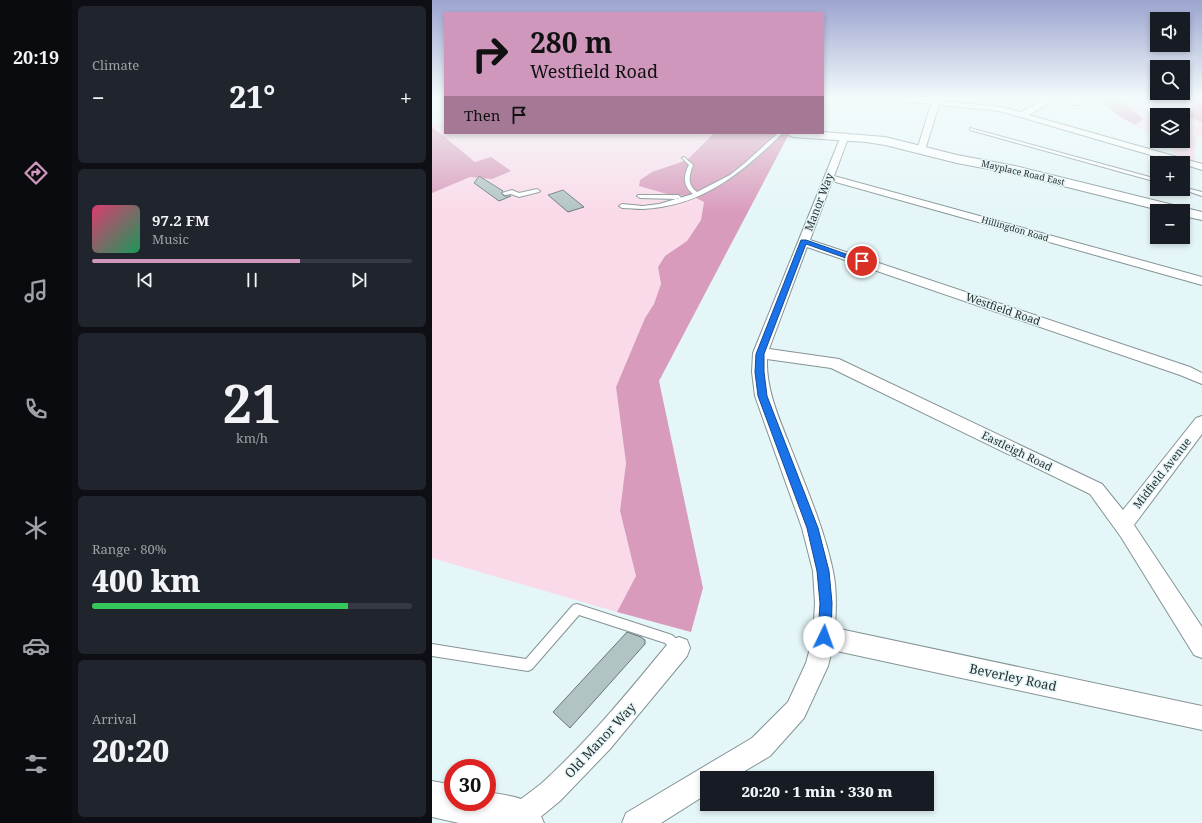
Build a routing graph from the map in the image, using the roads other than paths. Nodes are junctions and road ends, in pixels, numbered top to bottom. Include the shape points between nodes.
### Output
1 (777, 136) edge
2 (845, 136) edge
3 (848, 136) edge
4 (925, 136) edge
5 (997, 136) edge
6 (1096, 136) edge
7 (921, 150) junction
8 (684, 158) dead end
9 (1202, 167) edge
10 (828, 177) junction
11 (1150, 179) edge
12 (1190, 190) edge
13 (537, 191) dead end
14 (505, 193) dead end
15 (696, 194) junction
16 (1202, 194) edge
17 (640, 196) dead end
18 (683, 199) junction
19 (689, 202) dead end
20 (1153, 204) edge
21 (622, 206) dead end
22 (1190, 213) edge
23 (1202, 216) edge
24 (804, 242) junction
25 (1202, 281) edge
26 (760, 354) junction
27 (1202, 379) edge
28 (1202, 422) edge
29 (1123, 524) junction
30 (824, 637) junction
31 (1202, 647) edge
32 (678, 648) joint
33 (432, 650) edge
34 (1202, 718) edge
35 (721, 771) edge
36 (700, 784) edge
37 (432, 799) edge
38 (519, 821) edge
39 (636, 823) edge

1 - 15 lane via 742,169
2 - 10 street, Manor Way
3 - 7 street, Mayplace Road East via 884,141
4 - 7 street
5 - 11 lane
6 - 9 street
7 - 20 street, Mayplace Road East
8 - 15 lane via 691,165 687,184
10 - 24 street, Manor Way
10 - 25 street, Hillingdon Road
12 - 16 lane
13 - 14 lane
15 - 17 lane via 667,198
15 - 18 lane
18 - 19 lane
18 - 21 lane via 644,208
22 - 23 street, Mayplace Road East
24 - 26 street, Manor Way
24 - 27 street, Westfield Road via 1185,371
26 - 29 street, Eastleigh Road via 834,362 1096,489
26 - 30 street, Manor Way via 759,372 763,396 812,528 823,571 826,603
28 - 29 street, Midfield Avenue
29 - 31 street, Eastleigh Road
30 - 34 street, Beverley Road
30 - 35 street, Manor Way via 818,666 796,710 760,747
32 - 33 lane via 668,639 577,610 528,665
32 - 38 street, Old Manor Way via 625,716
36 - 39 street, Manor Way
37 - 38 street

